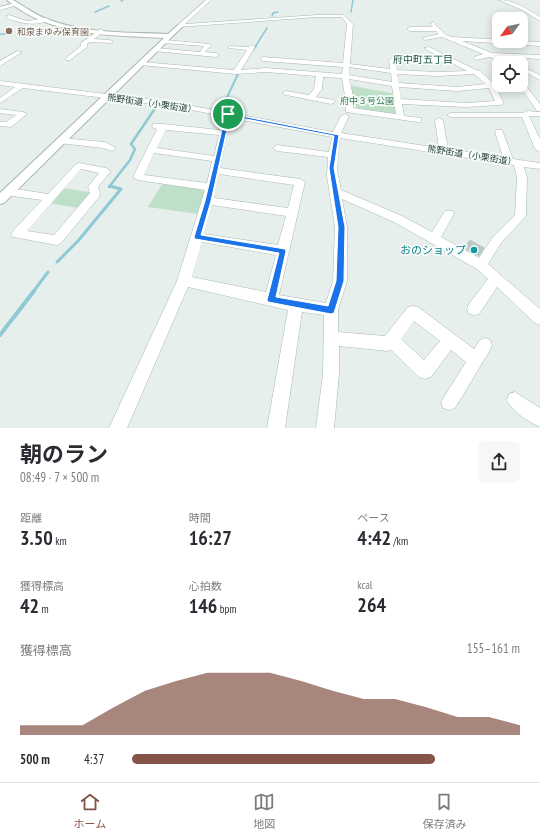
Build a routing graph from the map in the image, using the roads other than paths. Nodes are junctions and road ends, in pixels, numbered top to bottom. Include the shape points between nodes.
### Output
1 (209, 0) edge
2 (501, 0) edge
3 (12, 1) edge
4 (0, 9) edge
5 (9, 18) dead end
6 (540, 19) edge
7 (46, 20) junction
8 (180, 26) junction
9 (410, 29) dead end
10 (101, 32) junction
11 (443, 35) junction
12 (462, 35) dead end
13 (425, 38) dead end
14 (168, 39) junction
15 (88, 40) junction
16 (110, 42) dead end
17 (465, 42) junction
18 (539, 45) edge
19 (235, 47) dead end
20 (450, 47) dead end
21 (427, 48) dead end
22 (156, 50) junction
23 (15, 53) dead end
24 (201, 54) junction
25 (216, 55) dead end
26 (492, 55) junction
27 (540, 57) edge
28 (476, 58) dead end
29 (78, 60) dead end
30 (453, 60) junction
31 (0, 64) edge
32 (142, 64) junction
33 (346, 65) junction
34 (257, 71) junction
35 (528, 71) edge
36 (236, 72) junction
37 (394, 72) junction
38 (478, 72) junction
39 (320, 74) junction
40 (345, 76) junction
41 (539, 76) edge
42 (528, 80) edge
43 (0, 83) edge
44 (396, 85) junction
45 (21, 86) junction
46 (492, 86) joint
47 (528, 90) edge
48 (495, 92) edge
49 (291, 93) dead end
50 (317, 94) junction
51 (108, 97) junction
52 (537, 100) edge
53 (0, 101) edge
54 (331, 102) dead end
55 (398, 102) junction
56 (540, 109) edge
57 (0, 111) edge
58 (228, 114) junction
59 (540, 114) edge
60 (451, 115) dead end
61 (525, 115) junction
62 (345, 116) dead end
63 (400, 118) junction
64 (418, 120) dead end
65 (0, 124) edge
66 (437, 124) dead end
67 (499, 132) dead end
68 (223, 133) junction
69 (337, 135) junction
70 (62, 141) junction
71 (112, 148) dead end
72 (277, 148) dead end
73 (540, 149) edge
74 (151, 150) junction
75 (444, 151) junction
76 (334, 155) junction
77 (513, 162) junction
78 (216, 164) junction
79 (540, 166) edge
80 (211, 187) junction
81 (9, 192) junction
82 (336, 192) junction
83 (50, 198) junction
84 (0, 200) edge
85 (208, 201) junction
86 (292, 213) junction
87 (449, 214) dead end
88 (197, 237) junction
89 (434, 238) junction
90 (283, 251) junction
91 (482, 265) junction
92 (497, 280) junction
93 (184, 281) junction
94 (271, 300) junction
95 (296, 305) junction
96 (474, 308) dead end
97 (331, 310) junction
98 (540, 318) edge
99 (331, 338) junction
100 (391, 340) junction
101 (450, 340) junction
102 (486, 345) dead end
103 (476, 360) junction
104 (515, 400) dead end
105 (449, 402) dead end
106 (540, 418) edge
107 (118, 428) edge
108 (276, 428) edge
109 (325, 428) edge

1 - 8 street
2 - 6 street
3 - 4 street
3 - 7 street
5 - 7 street via 35,23
7 - 10 street via 77,30
8 - 14 street
8 - 33 street via 343,16 350,24
9 - 11 street via 435,27
10 - 14 street
10 - 15 street
11 - 13 street
11 - 17 street
12 - 17 street
14 - 22 street
14 - 24 street via 208,45
15 - 16 street
15 - 29 street via 83,44 85,46 65,59
17 - 18 street
17 - 20 street
17 - 26 street
19 - 36 street via 251,48 240,61
21 - 30 street
22 - 24 street
22 - 32 street
23 - 31 street
24 - 25 street
26 - 27 street
26 - 28 street
30 - 37 street via 392,60
30 - 38 street
32 - 36 street
32 - 51 street
33 - 34 street via 264,57
33 - 37 street
33 - 40 street
34 - 36 street
34 - 39 street
35 - 41 street
37 - 38 street
37 - 44 street
38 - 46 street
39 - 40 street
39 - 50 street
40 - 44 street
40 - 63 street via 349,110
41 - 42 street
43 - 45 street, 熊野街道（小栗街道）
44 - 46 street via 457,89
44 - 55 street
45 - 51 street, 熊野街道（小栗街道）
45 - 53 street
47 - 52 street
48 - 55 street via 500,103 466,105
49 - 50 street
50 - 54 street
51 - 58 street, 熊野街道（小栗街道）
51 - 70 street
52 - 56 street
55 - 63 street
57 - 65 street via 23,114 8,125
58 - 68 street
58 - 69 street, 熊野街道（小栗街道）
59 - 61 street
60 - 61 street
61 - 73 street
62 - 69 street
63 - 64 street
66 - 75 street
67 - 77 street
68 - 74 street via 159,126
68 - 78 street
69 - 75 street, 熊野街道（小栗街道）
69 - 76 street
70 - 71 street via 105,145
70 - 81 street
72 - 76 street via 294,147
74 - 78 street
74 - 80 street via 138,177
75 - 77 street, 熊野街道（小栗街道）
76 - 82 street via 332,168
77 - 79 street, 熊野街道（小栗街道）
77 - 91 street via 522,178 520,216 497,240
78 - 80 street
78 - 86 street via 300,182
80 - 85 street
81 - 83 street
81 - 84 street
82 - 89 street
82 - 97 street via 341,227 340,281
83 - 83 street via 79,166 106,171 93,187 95,194 57,240 17,234
85 - 86 street
85 - 88 street
86 - 90 street
87 - 89 street
88 - 90 street
88 - 93 street
89 - 91 street
90 - 94 street
91 - 92 street
92 - 96 street
92 - 98 street
93 - 94 street
93 - 107 street
94 - 95 street
95 - 97 street
95 - 108 street
97 - 99 street
99 - 100 street via 388,344
99 - 109 street via 331,374
100 - 101 street via 413,312
100 - 101 street via 425,371
101 - 103 street
102 - 103 street
103 - 105 street
104 - 106 street

